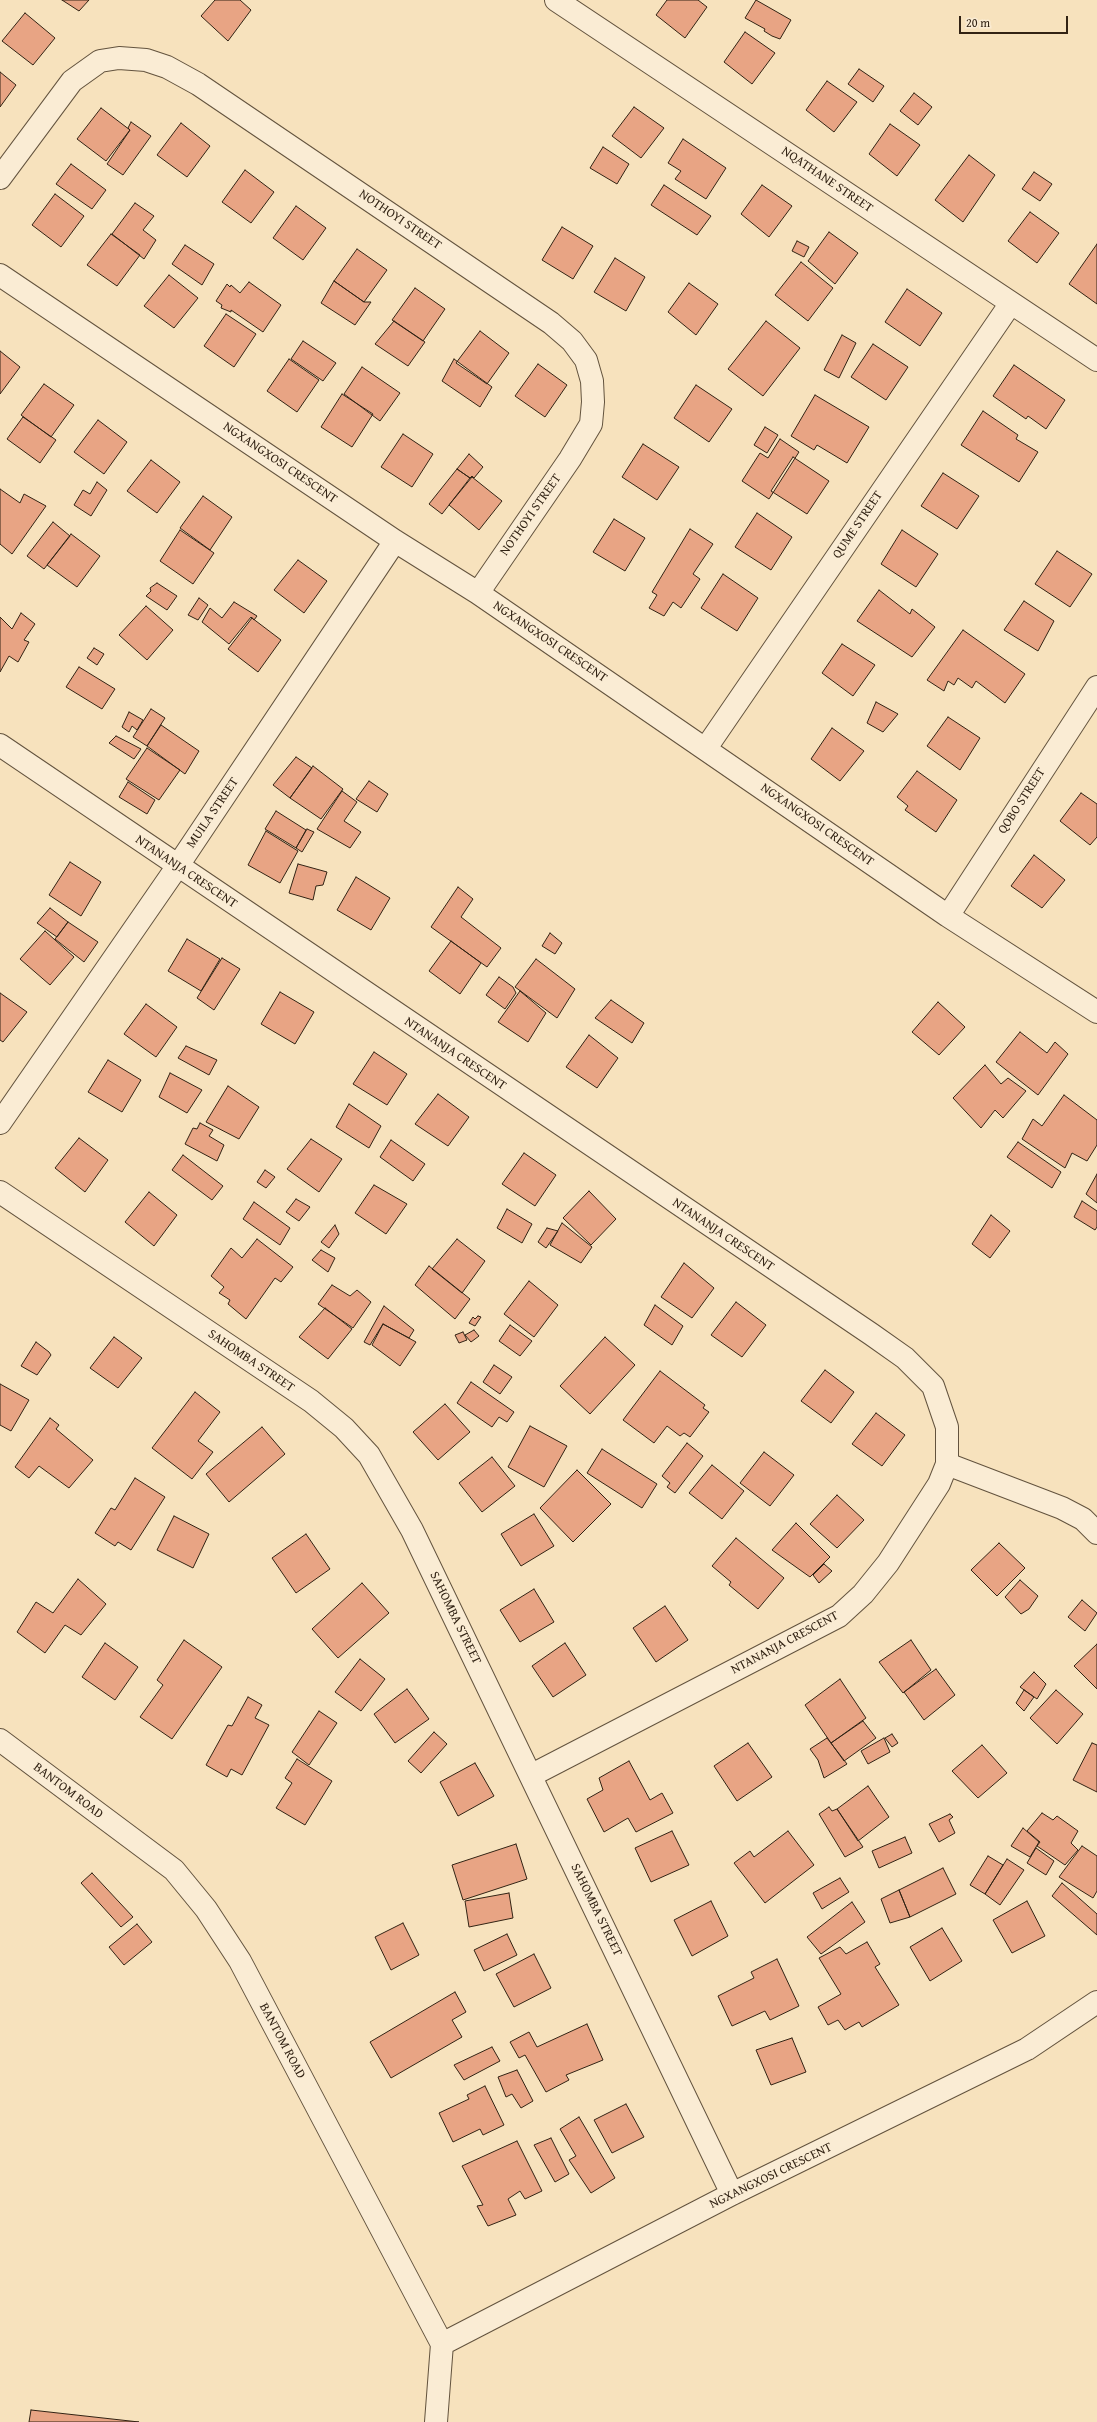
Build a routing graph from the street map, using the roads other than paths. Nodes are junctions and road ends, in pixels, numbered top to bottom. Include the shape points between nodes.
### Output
1 (556, 0) edge
2 (0, 178) edge
3 (0, 275) edge
4 (1011, 302) junction
5 (1097, 360) edge
6 (395, 540) junction
7 (478, 593) junction
8 (1097, 687) edge
9 (0, 745) edge
10 (706, 748) junction
11 (177, 867) junction
12 (948, 916) junction
13 (1097, 1012) edge
14 (0, 1123) edge
15 (0, 1192) edge
16 (947, 1464) junction
17 (1097, 1533) edge
18 (0, 1740) edge
19 (532, 1775) junction
20 (1097, 2002) edge
21 (732, 2194) junction
22 (442, 2344) junction
23 (436, 2422) edge

1 - 4 street, NQATHANE STREET
2 - 7 street, NOTHOYI STREET via 72,81 100,62 119,58 146,60 167,67 198,84 551,323 572,341 586,360 592,381 591,424
3 - 6 street, NGXANGXOSI CRESCENT
4 - 5 street, NQATHANE STREET
4 - 10 street, QUME STREET
6 - 7 street, NGXANGXOSI CRESCENT
6 - 11 street, MUILA STREET
7 - 10 street, NGXANGXOSI CRESCENT
8 - 12 street, QOBO STREET
9 - 11 street, NTANANJA CRESCENT
10 - 12 street, NGXANGXOSI CRESCENT
11 - 14 street, MUILA STREET
11 - 16 street, NTANANJA CRESCENT via 905,1358 933,1386 942,1408 947,1427
12 - 13 street, NGXANGXOSI CRESCENT
15 - 19 street, SAHOMBA STREET via 311,1401 344,1428 369,1455 412,1530
16 - 17 street via 1062,1508 1082,1519
16 - 19 street, NTANANJA CRESCENT via 939,1484 888,1563 863,1594 839,1616
18 - 22 street, BANTOM ROAD via 174,1870 206,1909 240,1961
19 - 21 street, SAHOMBA STREET
20 - 21 street, NGXANGXOSI CRESCENT via 1027,2049
21 - 22 street, NGXANGXOSI CRESCENT
22 - 23 street

